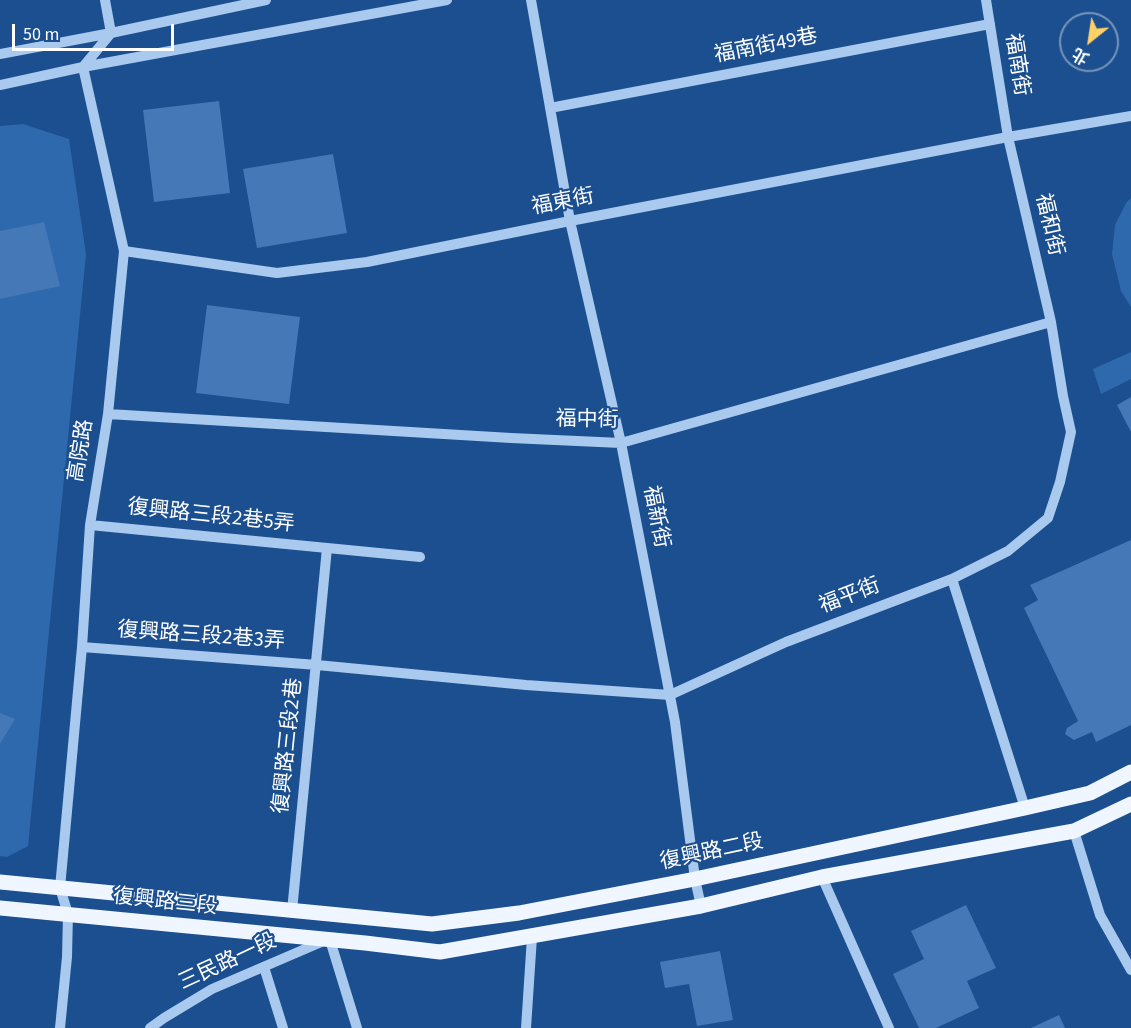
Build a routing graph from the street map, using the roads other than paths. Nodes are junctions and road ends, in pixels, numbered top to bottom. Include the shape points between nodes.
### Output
1 (105, 0) edge
2 (266, 0) edge
3 (447, 0) edge
4 (531, 0) edge
5 (986, 0) edge
6 (990, 24) junction
7 (111, 33) junction
8 (0, 54) edge
9 (83, 67) junction
10 (0, 85) edge
11 (550, 108) junction
12 (1131, 116) edge
13 (1008, 137) junction
14 (570, 221) junction
15 (124, 250) junction
16 (1051, 322) junction
17 (108, 414) junction
18 (621, 443) junction
19 (90, 525) junction
20 (327, 548) junction
21 (420, 557) dead end
22 (952, 579) junction
23 (82, 647) junction
24 (317, 665) junction
25 (670, 695) junction
26 (1131, 772) edge
27 (1131, 804) edge
28 (1025, 808) junction
29 (1074, 831) junction
30 (822, 877) junction
31 (694, 879) junction
32 (0, 882) edge
33 (60, 888) junction
34 (701, 906) junction
35 (0, 908) edge
36 (292, 911) junction
37 (68, 914) junction
38 (532, 937) junction
39 (328, 940) junction
40 (264, 967) junction
41 (1131, 970) edge
42 (60, 1028) edge
43 (150, 1028) edge
44 (283, 1028) edge
45 (357, 1028) edge
46 (526, 1028) edge
47 (889, 1028) edge

1 - 7 street
2 - 7 street
3 - 9 street
4 - 11 street, 福新街
5 - 6 street, 福南街
6 - 11 street, 福南街49巷
6 - 13 street, 福南街
7 - 8 street
7 - 9 street
9 - 10 street
9 - 15 street, 高院路
11 - 14 street, 福新街
12 - 13 street, 福東街
13 - 14 street, 福東街
13 - 16 street, 福和街
14 - 15 street, 福東街 via 367,262 277,273
14 - 18 street, 福新街
15 - 17 street, 高院路
16 - 18 street, 福中街
16 - 22 street, 福平街 via 1071,432 1048,518 1008,551
17 - 18 street, 福中街
17 - 19 street, 高院路
18 - 25 street, 福新街
19 - 20 street, 復興路三段2巷5弄
19 - 23 street, 高院路
20 - 21 street, 復興路三段2巷5弄
20 - 24 street, 復興路三段2巷
22 - 25 street, 福平街 via 786,642
22 - 28 street
23 - 24 street, 復興路三段2巷3弄
23 - 33 street, 高院路
24 - 25 street
24 - 36 street, 復興路三段2巷
25 - 31 street
26 - 28 main road, 復興路二段 via 1090,793
27 - 29 main road
28 - 31 main road, 復興路二段
29 - 30 main road
29 - 41 street via 1100,915
30 - 34 main road
30 - 47 street
31 - 34 street
31 - 36 main road, 復興路二段 via 519,913 432,924
32 - 33 main road, 復興路三段
33 - 36 main road, 復興路三段
33 - 37 street
34 - 38 main road
35 - 37 main road, 復興路三段
37 - 39 main road, 復興路三段
37 - 42 street
38 - 39 main road via 440,952
38 - 46 street
39 - 40 street, 三民路一段
39 - 45 street
40 - 43 street, 三民路一段 via 212,989
40 - 44 street

